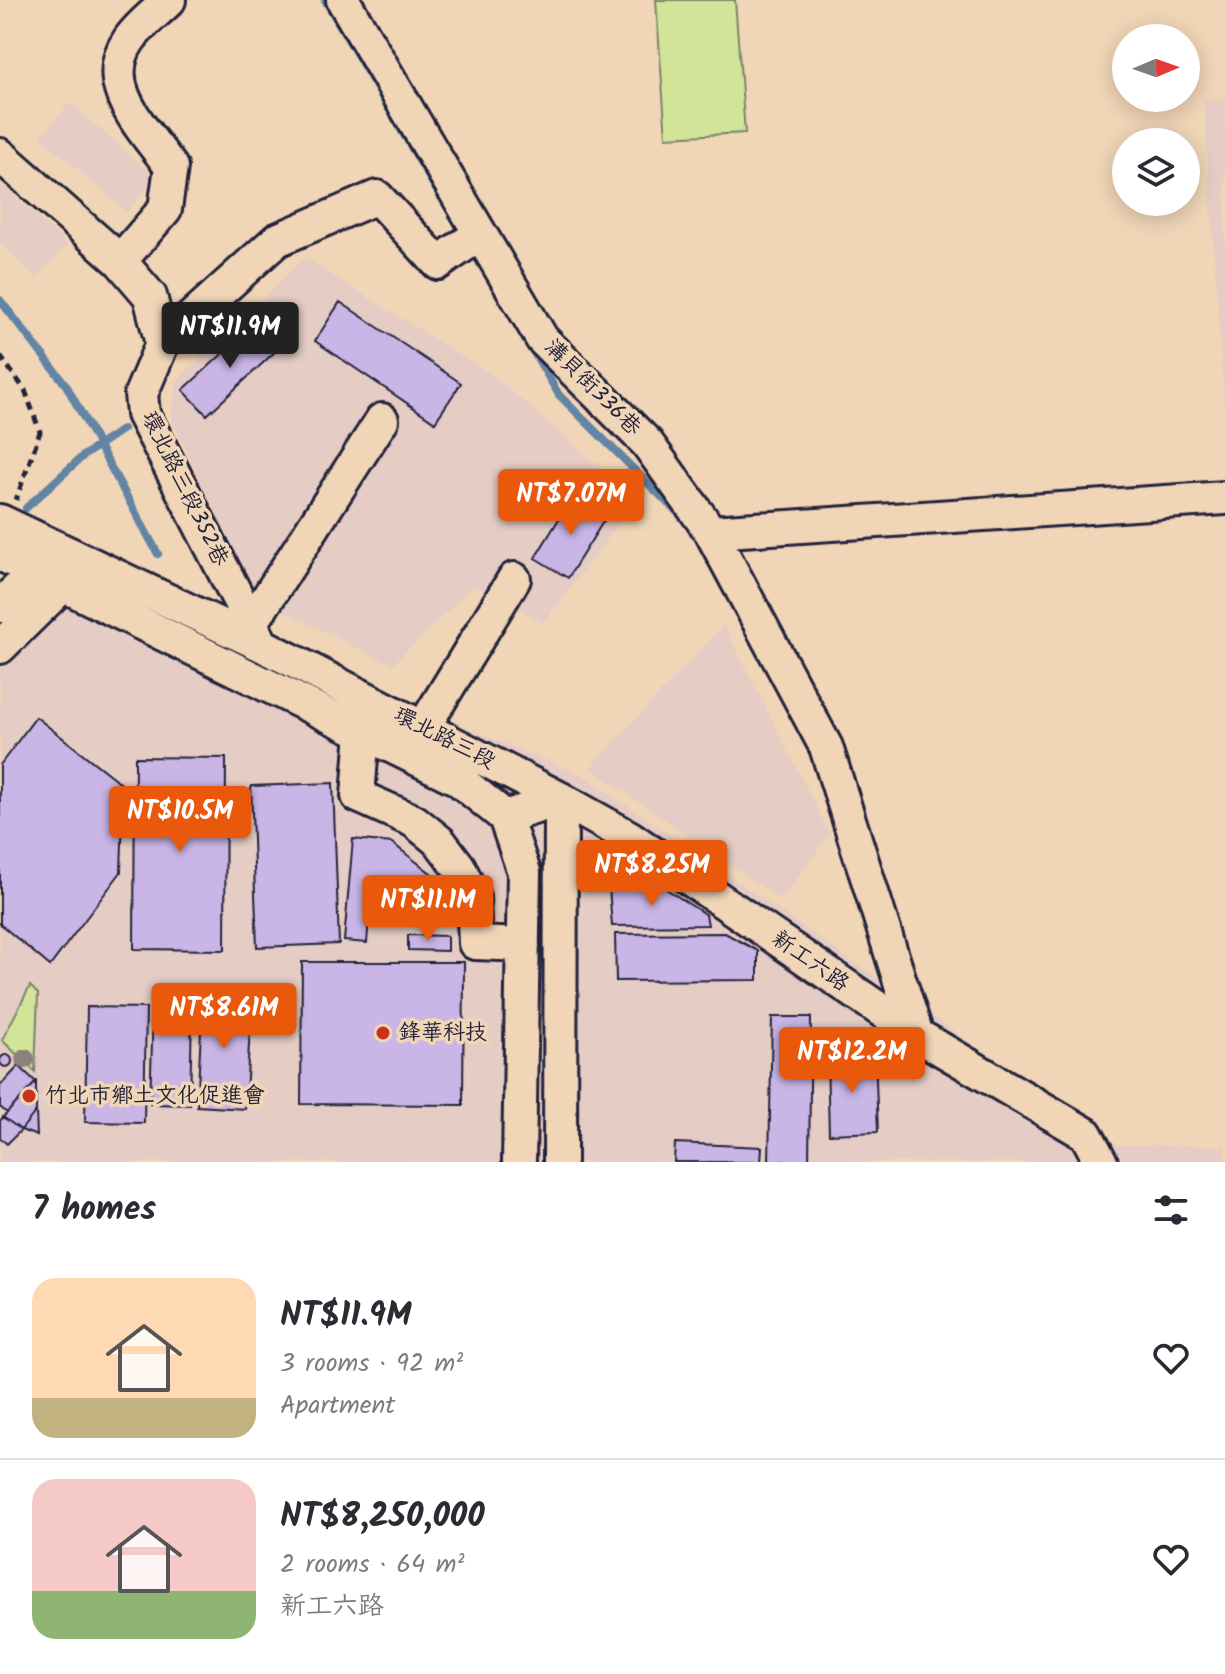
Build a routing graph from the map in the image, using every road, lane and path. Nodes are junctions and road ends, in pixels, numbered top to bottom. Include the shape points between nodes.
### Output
1 (169, 0) edge
2 (343, 0) edge
3 (0, 155) edge
4 (480, 234) junction
5 (120, 261) junction
6 (162, 344) junction
7 (0, 356) edge
8 (382, 420) dead end
9 (1225, 498) edge
10 (6, 514) edge
11 (711, 532) junction
12 (0, 554) edge
13 (54, 563) junction
14 (514, 579) dead end
15 (0, 606) edge
16 (256, 634) junction
17 (0, 647) edge
18 (423, 728) junction
19 (363, 732) junction
20 (561, 799) junction
21 (505, 817) junction
22 (523, 945) junction
23 (917, 1035) junction
24 (519, 1162) edge
25 (560, 1162) edge
26 (1101, 1162) edge

1 - 5 street via 129,39 119,58 122,98 171,167 165,209
2 - 4 street, 溝貝街336巷
3 - 5 street
4 - 6 street via 438,263 377,197 277,240
4 - 11 street, 溝貝街336巷 via 542,339 647,443
5 - 6 street via 150,296
6 - 16 street, 環北路三段352巷 via 141,394 143,414
7 - 10 path via 25,390 40,432
8 - 16 street
9 - 11 street
10 - 13 street, 環北路三段
11 - 23 street, 溝貝街336巷 via 826,747
12 - 13 street, 環北路三段
13 - 15 street
13 - 16 street, 環北路三段
13 - 17 street
13 - 19 street, 環北路三段
14 - 18 street
16 - 18 street, 環北路三段
18 - 20 street, 環北路三段
19 - 21 street, 環北路三段 via 458,779
19 - 22 street via 358,796 414,821 440,842 473,897 475,943
20 - 21 street
20 - 23 street, 新工六路 via 629,837
20 - 25 street
21 - 22 street via 524,872
22 - 24 street
23 - 26 street, 新工六路 via 1086,1134

